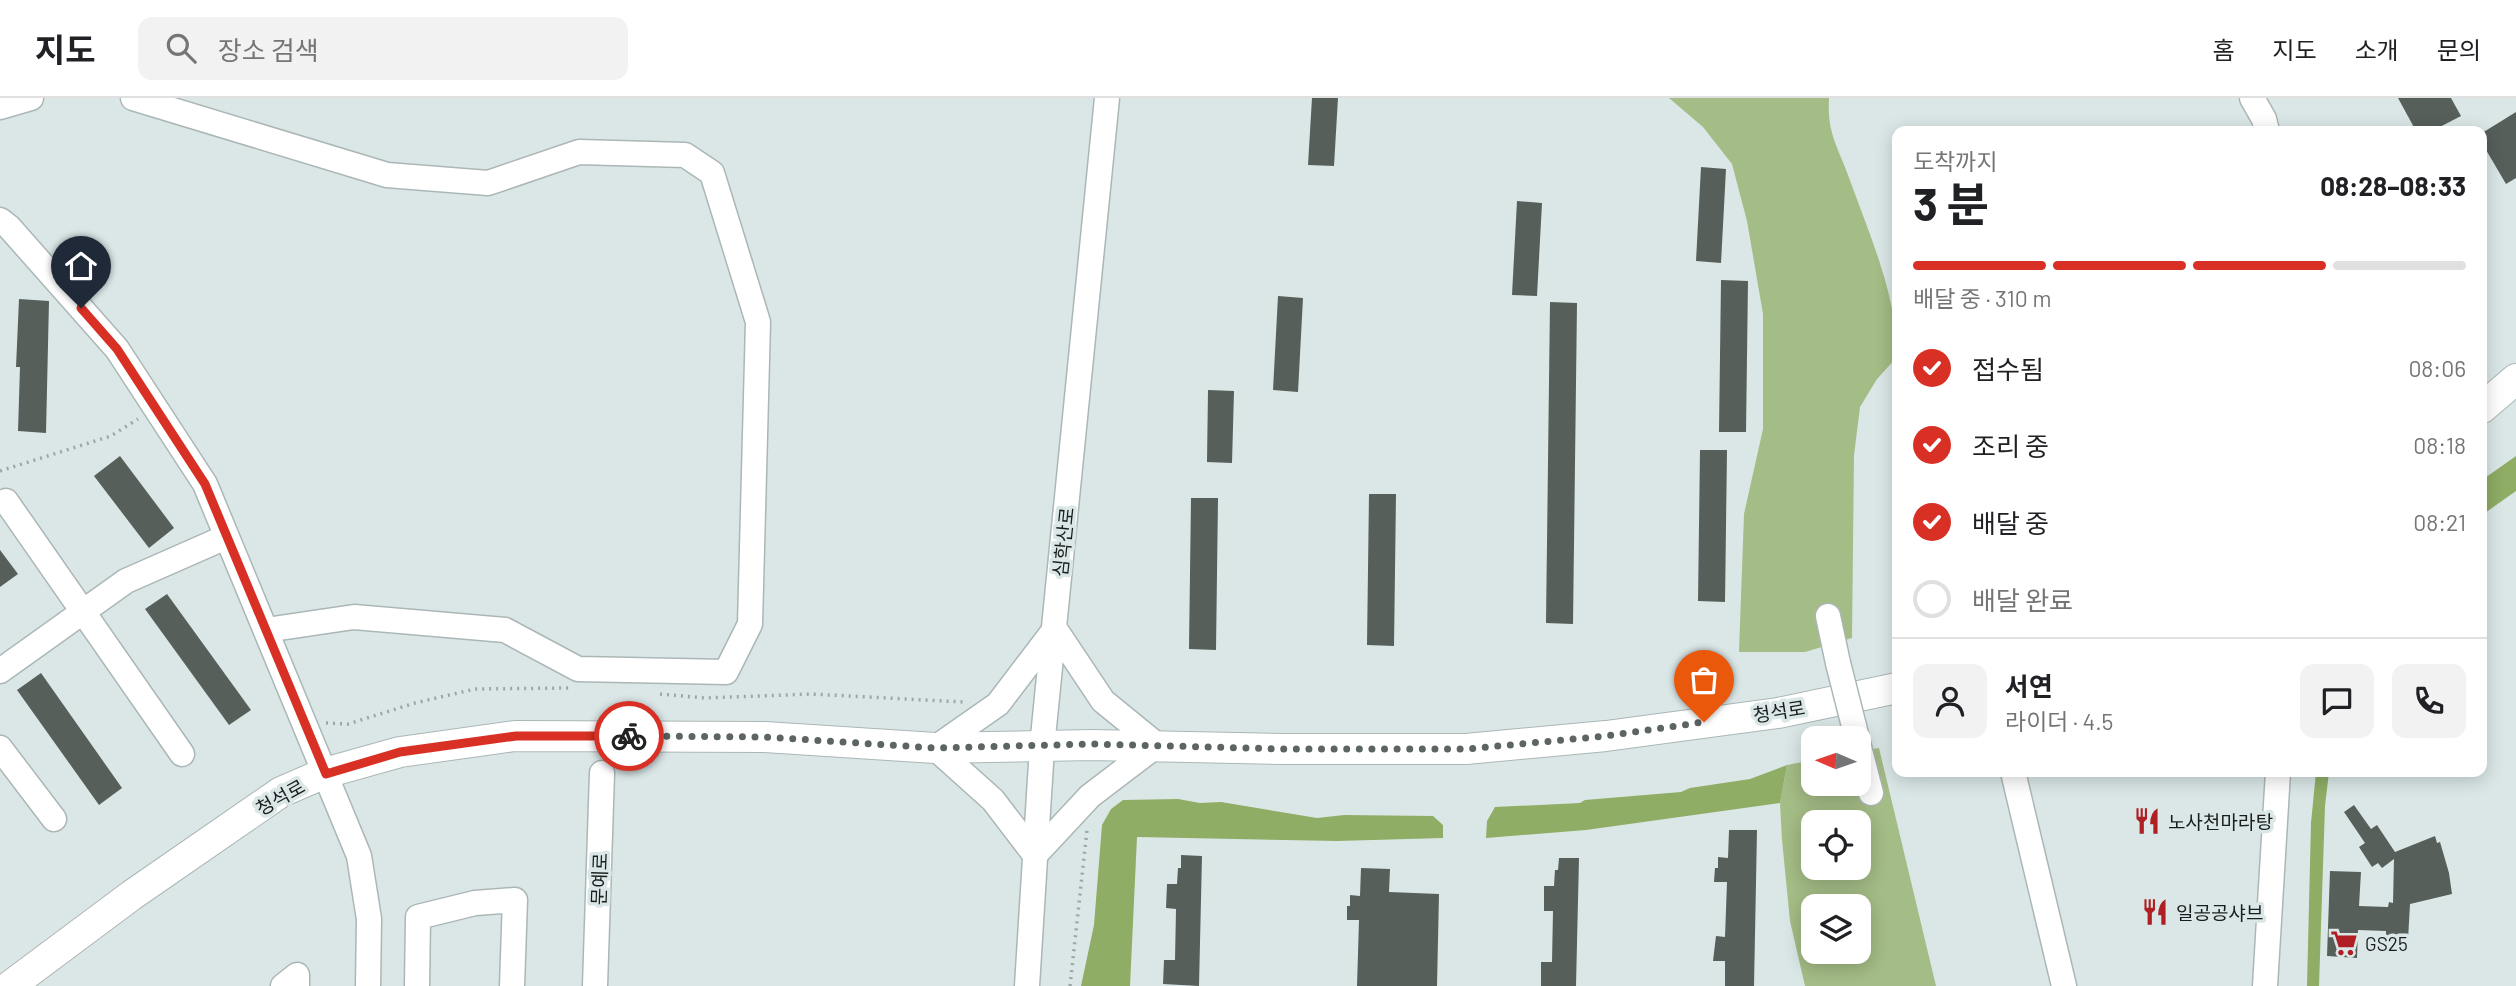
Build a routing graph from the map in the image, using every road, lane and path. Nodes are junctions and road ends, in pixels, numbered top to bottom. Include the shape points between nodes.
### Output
1 (31, 98) edge
2 (134, 98) edge
3 (1107, 98) edge
4 (2252, 98) edge
5 (0, 107) edge
6 (2266, 126) edge
7 (0, 220) edge
8 (2516, 379) edge
9 (2487, 404) edge
10 (155, 408) junction
11 (0, 471) edge
12 (6, 501) dead end
13 (226, 537) junction
14 (83, 612) junction
15 (1828, 615) dead end
16 (1055, 629) junction
17 (266, 630) junction
18 (0, 671) edge
19 (579, 688) dead end
20 (1892, 689) edge
21 (655, 693) dead end
22 (998, 704) junction
23 (348, 724) dead end
24 (1854, 726) edge
25 (1157, 745) junction
26 (1042, 747) junction
27 (0, 748) edge
28 (935, 748) junction
29 (182, 754) dead end
30 (602, 773) dead end
31 (326, 774) junction
32 (2014, 777) edge
33 (2278, 777) edge
34 (54, 819) dead end
35 (1087, 828) dead end
36 (1035, 855) junction
37 (10, 986) edge
38 (283, 986) edge
39 (297, 986) edge
40 (368, 986) edge
41 (417, 986) edge
42 (512, 986) edge
43 (595, 986) edge
44 (1027, 986) edge
45 (1070, 986) edge
46 (2064, 986) edge
47 (2265, 986) edge

1 - 5 street
2 - 17 street via 387,175 488,183 579,152 685,155 712,173 758,322 750,624 726,672 578,669 505,630 354,617
3 - 16 street, 심학산로
4 - 6 street
7 - 10 street via 117,349
8 - 9 main road
10 - 11 path via 111,436
10 - 13 street via 205,484
12 - 14 street
13 - 14 street via 126,581
13 - 17 street
14 - 18 street
14 - 29 street
15 - 24 street, bridge
16 - 22 street
16 - 25 street via 1103,701
16 - 26 street, 심학산로
17 - 31 street
19 - 23 path via 475,689
20 - 25 main road, 청석로 via 1765,714 1466,749
21 - 22 path via 705,698 811,694
22 - 28 street
25 - 26 main road, 청석로
25 - 36 street via 1090,796
26 - 28 main road, 청석로
26 - 36 street, 심학산로
27 - 34 street
28 - 31 main road, 청석로 via 765,737 516,736 400,752
28 - 36 street via 993,800
30 - 43 street, 문예로
31 - 37 main road, 청석로 via 281,792
31 - 40 street via 359,856 369,919
32 - 46 street
33 - 47 street
35 - 45 path
36 - 44 street, 심학산로
38 - 39 street via 297,975
41 - 42 street via 418,916 475,903 515,900

